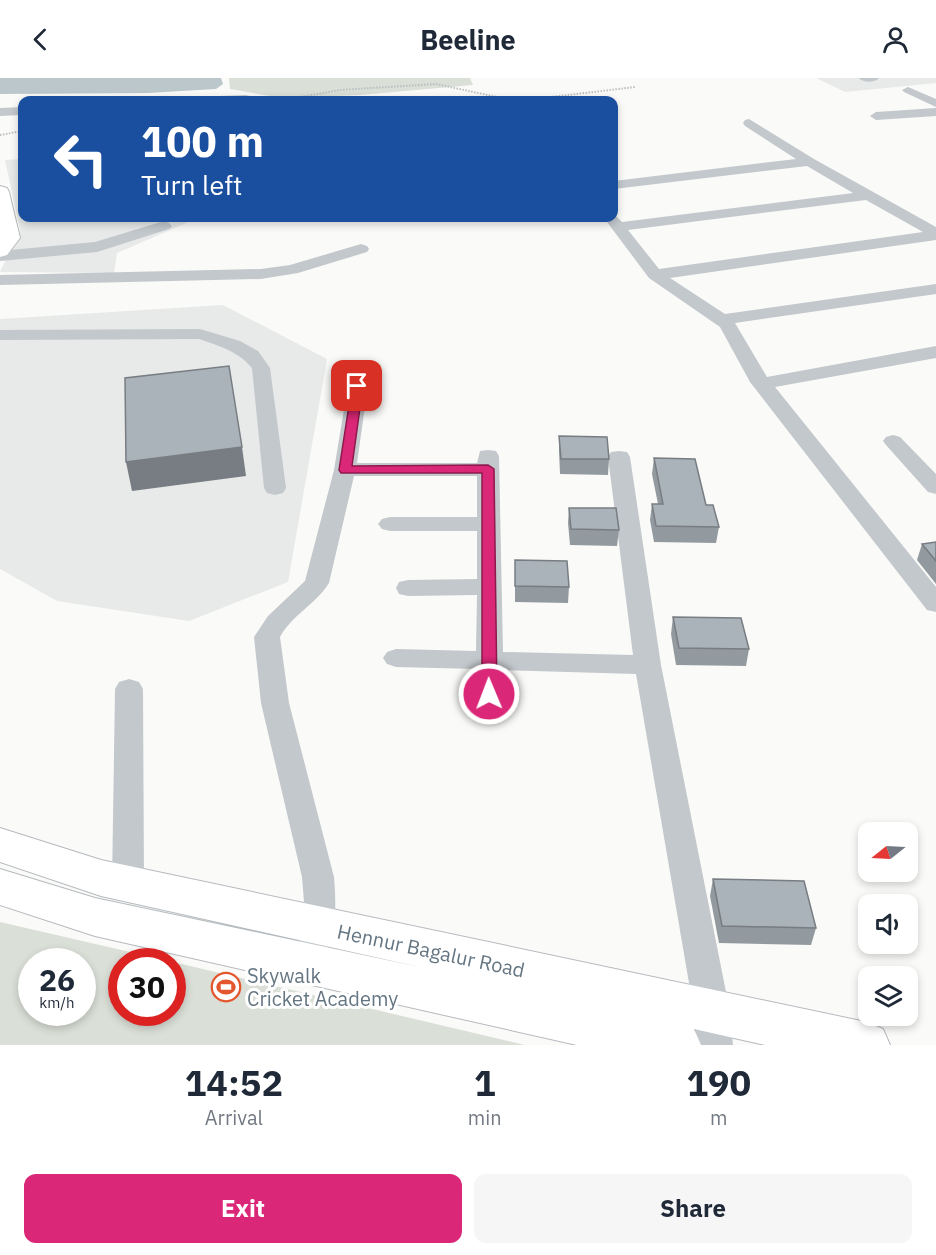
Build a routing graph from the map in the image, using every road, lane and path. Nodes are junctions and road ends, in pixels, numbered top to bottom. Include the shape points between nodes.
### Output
1 (865, 78) edge
2 (873, 78) edge
3 (635, 87) dead end
4 (908, 90) dead end
5 (306, 96) edge
6 (492, 96) edge
7 (560, 96) edge
8 (936, 103) edge
9 (18, 111) edge
10 (0, 112) edge
11 (936, 112) edge
12 (876, 116) dead end
13 (749, 123) dead end
14 (18, 132) edge
15 (0, 135) edge
16 (809, 162) junction
17 (618, 185) edge
18 (0, 192) edge
19 (869, 195) junction
20 (614, 223) edge
21 (164, 226) dead end
22 (936, 234) edge
23 (361, 249) dead end
24 (0, 251) edge
25 (0, 256) edge
26 (655, 274) junction
27 (0, 280) edge
28 (936, 289) edge
29 (722, 320) junction
30 (0, 334) edge
31 (936, 352) edge
32 (762, 384) junction
33 (357, 386) dead end
34 (893, 441) dead end
35 (619, 457) dead end
36 (345, 470) junction
37 (936, 486) edge
38 (275, 488) dead end
39 (390, 524) dead end
40 (488, 524) junction
41 (489, 587) junction
42 (408, 588) dead end
43 (936, 604) edge
44 (396, 658) dead end
45 (489, 660) junction
46 (648, 665) junction
47 (129, 689) dead end
48 (490, 712) dead end
49 (0, 845) edge
50 (129, 884) junction
51 (0, 887) edge
52 (313, 945) junction
53 (713, 1029) edge
54 (677, 1045) edge
55 (866, 1045) edge

1 - 2 street
3 - 7 path
4 - 8 street
5 - 6 path via 436,84
9 - 10 street
11 - 12 street
13 - 16 street
14 - 15 path
16 - 17 street
16 - 19 street
18 - 24 main road via 10,238
19 - 20 street
19 - 22 street
20 - 26 street
21 - 25 street via 97,247
22 - 26 street
23 - 27 street via 292,270 261,274
26 - 29 street
28 - 29 street
29 - 32 street
30 - 38 street via 200,334 234,345 251,355 261,368
31 - 32 street
32 - 43 street
33 - 36 street
34 - 37 street
35 - 46 street
36 - 40 street via 488,462
36 - 52 street via 317,583 307,597 271,627 267,637 275,703 318,877 320,902
39 - 40 street
40 - 41 street
41 - 42 street
41 - 45 street
44 - 45 street
45 - 46 street
45 - 48 street
46 - 53 street
47 - 50 street
49 - 50 main road, Hennur Bagalur Road
50 - 52 main road, Hennur Bagalur Road
51 - 52 main road, Hennur Bagalur Road via 95,917
52 - 53 main road, Hennur Bagalur Road
52 - 54 main road, Hennur Bagalur Road
53 - 55 main road, Hennur Bagalur Road

